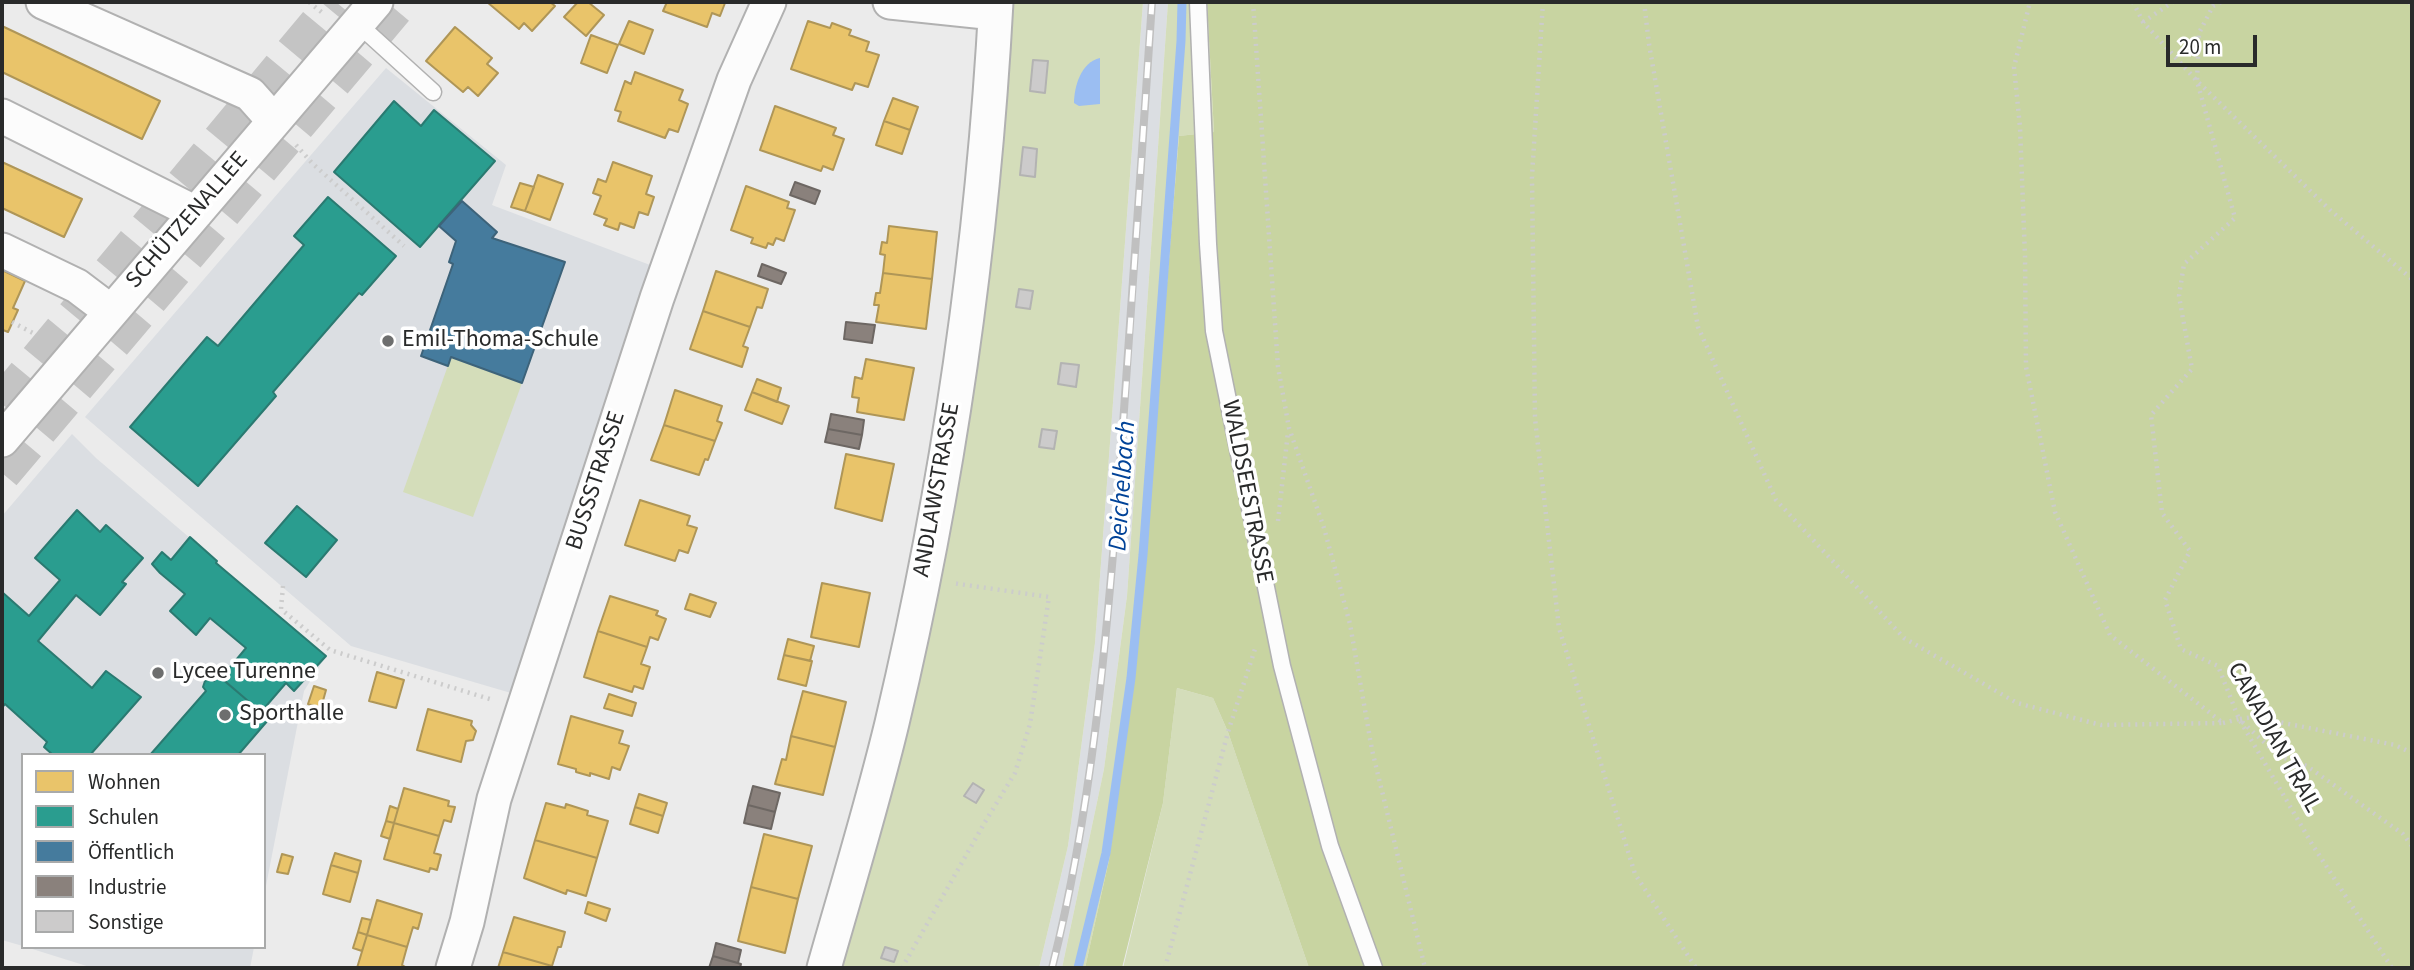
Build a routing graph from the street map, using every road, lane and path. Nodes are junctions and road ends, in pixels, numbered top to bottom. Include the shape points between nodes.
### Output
1 (43, 2) edge
2 (769, 2) edge
3 (890, 2) edge
4 (1198, 2) edge
5 (1253, 2) edge
6 (1543, 2) edge
7 (1644, 2) edge
8 (2030, 2) edge
9 (2133, 2) edge
10 (2173, 2) edge
11 (2221, 2) edge
12 (2409, 2) edge
13 (2412, 6) edge
14 (995, 8) edge
15 (367, 12) edge
16 (2143, 22) junction
17 (2197, 81) junction
18 (433, 92) dead end
19 (2, 116) edge
20 (274, 121) junction
21 (196, 213) junction
22 (404, 246) dead end
23 (2, 250) edge
24 (2412, 279) edge
25 (110, 311) junction
26 (12, 322) dead end
27 (35, 334) dead end
28 (2, 440) edge
29 (923, 578) junction
30 (283, 586) dead end
31 (1269, 608) junction
32 (523, 708) junction
33 (2238, 719) junction
34 (2223, 723) junction
35 (2412, 754) edge
36 (2412, 846) edge
37 (453, 968) edge
38 (824, 968) edge
39 (902, 968) edge
40 (1165, 968) edge
41 (1374, 968) edge
42 (1425, 968) edge
43 (1696, 968) edge
44 (2392, 968) edge

1 - 20 street via 250,94
2 - 32 street, BUSSSTRASSE via 734,80 657,298
3 - 14 street
4 - 31 lane, WALDSEESTRASSE via 1214,331
5 - 42 path via 1280,379 1289,428 1324,528 1350,624 1375,762
6 - 43 path via 1532,176 1535,419 1559,628 1634,874
7 - 34 path via 1698,327 1776,500 1904,638 2017,703 2101,725
8 - 34 path via 2014,67 2021,153 2026,367 2055,512 2110,635
9 - 16 path
10 - 16 path
11 - 17 path, CANADIAN TRAIL via 2213,6 2199,33
12 - 13 path
14 - 29 street, ANDLAWSTRASSE via 980,209 963,349
15 - 18 lane
15 - 20 street, SCHÜTZENALLEE
16 - 17 path
17 - 24 path via 2330,210
17 - 33 path, CANADIAN TRAIL via 2235,218 2184,264 2179,296 2192,369 2151,415 2162,513 2190,551 2165,600 2181,649 2218,666
19 - 21 street
20 - 21 street, SCHÜTZENALLEE
20 - 22 path via 313,164
21 - 25 street, SCHÜTZENALLEE
23 - 25 street via 77,286
25 - 28 street, SCHÜTZENALLEE
26 - 27 path
29 - 38 street, ANDLAWSTRASSE via 891,725
29 - 39 path via 1049,597 1030,724 1015,773
30 - 32 path via 281,609 330,650
31 - 40 path via 1228,732
31 - 41 lane, WALDSEESTRASSE via 1330,846
32 - 37 street, BUSSSTRASSE via 494,799
33 - 34 path
33 - 35 path via 2253,717 2395,746
33 - 36 path via 2279,756 2307,766 2403,834
33 - 44 path, CANADIAN TRAIL

